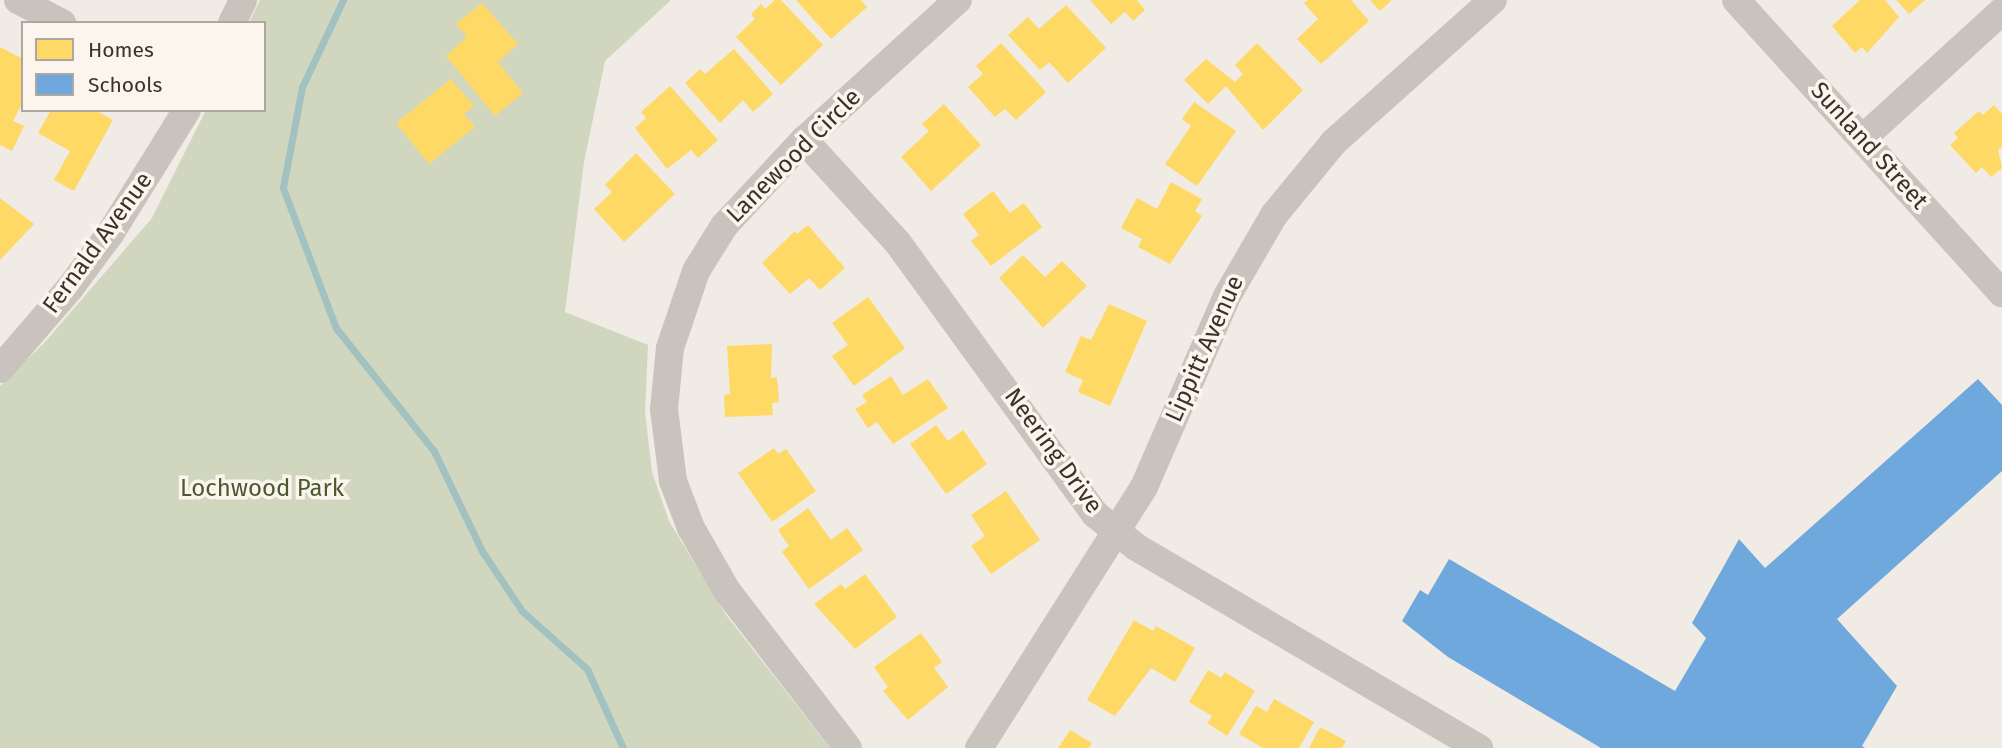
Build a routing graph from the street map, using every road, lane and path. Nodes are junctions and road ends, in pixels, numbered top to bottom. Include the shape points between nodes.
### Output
1 (18, 0) edge
2 (243, 0) edge
3 (958, 0) edge
4 (1493, 0) edge
5 (1736, 0) edge
6 (2002, 11) edge
7 (58, 21) edge
8 (233, 21) edge
9 (186, 112) edge
10 (1863, 138) junction
11 (804, 140) junction
12 (2002, 293) edge
13 (0, 369) edge
14 (1116, 531) junction
15 (848, 748) edge
16 (979, 748) edge
17 (1479, 748) edge

1 - 7 street
2 - 8 street
3 - 11 street, Lanewood Circle
4 - 14 street, Lippitt Avenue via 1334,142 1274,215 1227,296 1144,487
5 - 10 street, Sunland Street
6 - 10 street
9 - 13 street, Fernald Avenue via 71,288
10 - 12 street, Sunland Street
11 - 14 street, Neering Drive via 898,243 1095,514
11 - 15 street, Lanewood Circle via 724,226 696,271 670,348 664,409 673,481 691,528 727,591
14 - 16 street, Lippitt Avenue
14 - 17 street, Neering Drive

